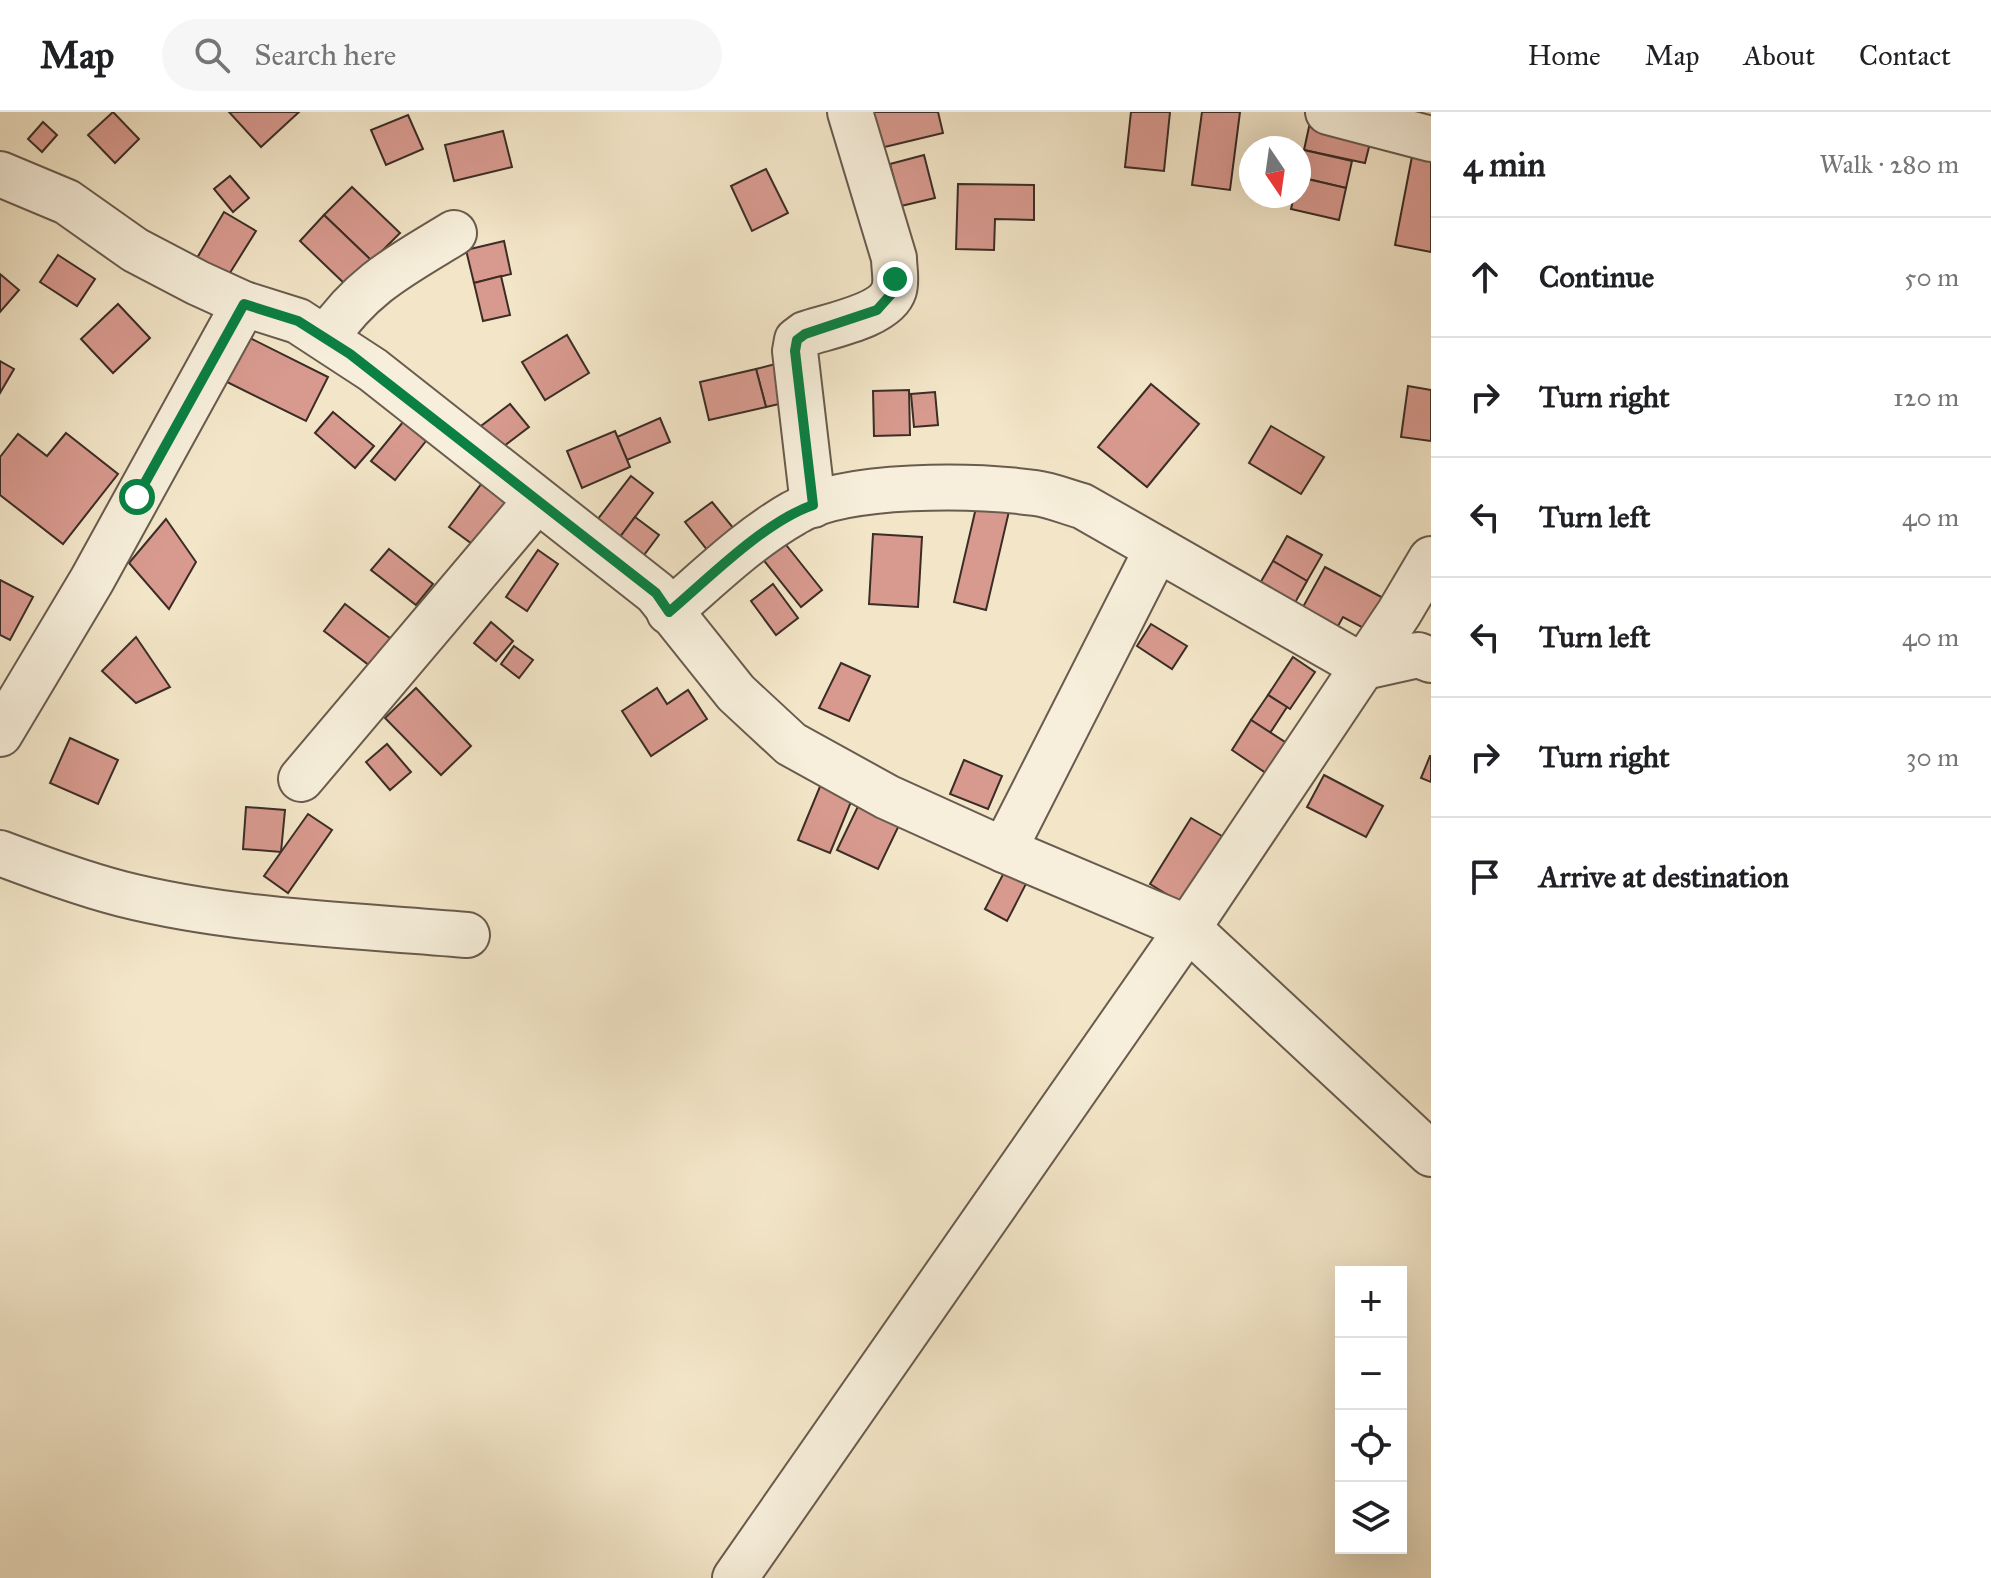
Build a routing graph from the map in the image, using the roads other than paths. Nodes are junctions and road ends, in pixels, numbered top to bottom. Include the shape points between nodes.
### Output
1 (850, 112) edge
2 (1328, 112) edge
3 (1431, 139) edge
4 (0, 174) edge
5 (454, 233) dead end
6 (244, 304) junction
7 (326, 338) junction
8 (537, 500) junction
9 (813, 505) junction
10 (1157, 549) junction
11 (1431, 559) edge
12 (669, 612) junction
13 (1431, 660) edge
14 (1364, 667) junction
15 (0, 734) edge
16 (301, 779) dead end
17 (1004, 850) junction
18 (0, 853) edge
19 (1188, 928) junction
20 (467, 935) dead end
21 (1431, 1154) edge
22 (735, 1578) edge

1 - 9 street via 894,258 895,279 893,292 877,310 797,340
2 - 3 street
4 - 6 street via 67,202 135,250
5 - 7 street via 370,287
6 - 7 street via 298,321
6 - 15 street via 92,580
7 - 8 street
8 - 12 street via 656,593
8 - 16 street
9 - 10 street via 894,490 964,487 1038,494 1082,506
9 - 12 street via 763,533
10 - 14 street
10 - 17 street
11 - 14 street
12 - 17 street via 736,693 791,744 887,797
13 - 14 street via 1418,655
14 - 19 street
17 - 19 street
18 - 20 street via 80,882 185,907
19 - 21 street
19 - 22 street

